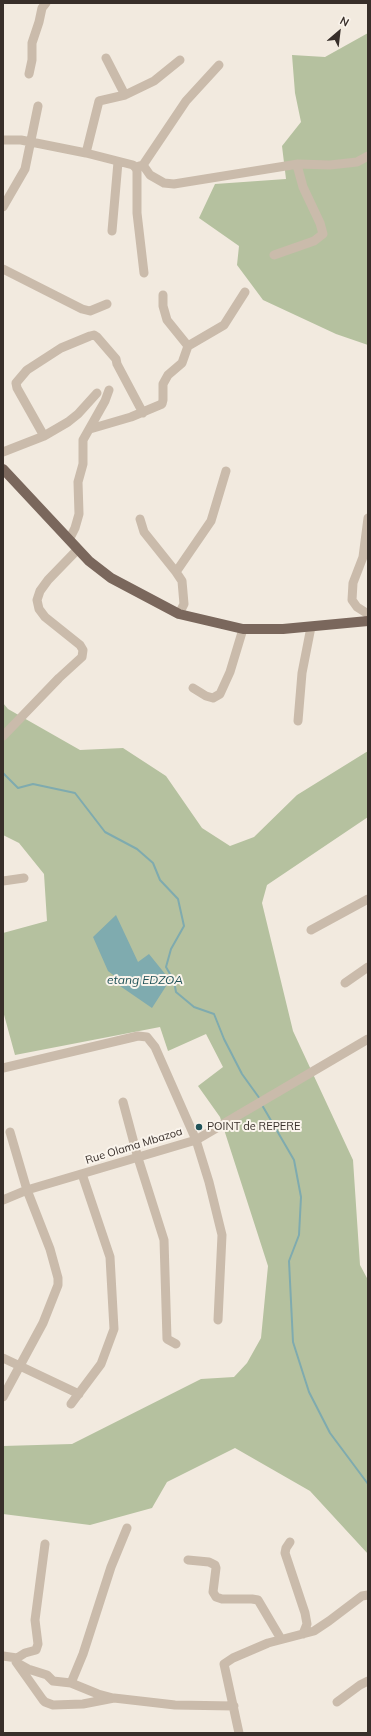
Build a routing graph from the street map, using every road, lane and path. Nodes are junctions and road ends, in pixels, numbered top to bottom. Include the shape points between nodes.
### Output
1 (46, 3) edge
2 (106, 58) dead end
3 (180, 60) dead end
4 (219, 65) dead end
5 (29, 74) dead end
6 (125, 95) junction
7 (38, 106) dead end
8 (3, 140) edge
9 (30, 142) junction
10 (86, 153) junction
11 (368, 156) edge
12 (118, 162) junction
13 (297, 165) junction
14 (140, 166) junction
15 (3, 207) edge
16 (112, 231) dead end
17 (274, 255) dead end
18 (3, 270) edge
19 (144, 273) dead end
20 (245, 292) dead end
21 (163, 295) dead end
22 (107, 304) dead end
23 (188, 346) junction
24 (109, 390) dead end
25 (98, 393) dead end
26 (143, 412) junction
27 (90, 429) junction
28 (44, 436) junction
29 (3, 452) edge
30 (3, 469) edge
31 (226, 471) dead end
32 (368, 518) edge
33 (140, 519) dead end
34 (69, 540) junction
35 (78, 549) junction
36 (176, 572) junction
37 (179, 614) junction
38 (368, 614) edge
39 (368, 621) edge
40 (311, 627) junction
41 (243, 629) junction
42 (193, 688) dead end
43 (298, 720) dead end
44 (3, 736) edge
45 (24, 878) dead end
46 (3, 881) edge
47 (368, 899) edge
48 (311, 930) dead end
49 (368, 967) edge
50 (345, 982) dead end
51 (368, 1039) edge
52 (3, 1068) edge
53 (123, 1102) dead end
54 (10, 1132) dead end
55 (196, 1140) junction
56 (138, 1158) junction
57 (82, 1174) junction
58 (27, 1190) junction
59 (3, 1200) edge
60 (218, 1320) dead end
61 (176, 1344) dead end
62 (3, 1358) edge
63 (19, 1365) junction
64 (78, 1394) junction
65 (3, 1397) edge
66 (71, 1404) dead end
67 (127, 1528) dead end
68 (290, 1542) dead end
69 (45, 1544) dead end
70 (188, 1560) dead end
71 (368, 1595) edge
72 (303, 1634) junction
73 (281, 1639) junction
74 (3, 1656) edge
75 (16, 1660) junction
76 (368, 1681) edge
77 (71, 1683) junction
78 (114, 1698) junction
79 (337, 1702) dead end
80 (234, 1706) junction
81 (239, 1733) edge

1 - 5 street via 42,8 32,43
2 - 6 street
3 - 6 street via 154,81
4 - 14 street via 186,101
6 - 10 street via 99,101
7 - 9 street
8 - 9 street
9 - 10 street
9 - 15 street via 25,169
10 - 12 street
11 - 13 street via 357,162 344,164
12 - 14 street
12 - 16 street
13 - 14 street via 174,184 164,183
13 - 17 street via 303,187 323,234 314,241
14 - 19 street via 137,171 137,213
18 - 22 street via 82,309 90,311
20 - 23 street via 224,325
21 - 23 street via 163,306 168,320
23 - 26 street via 182,363 168,375 163,384 162,404
24 - 27 street
25 - 28 street via 73,418
26 - 27 street
26 - 28 street via 116,359 94,335 62,348 27,370 16,383
27 - 34 street via 84,440 78,482 79,514
28 - 29 street
30 - 34 main road
31 - 36 street via 211,521
32 - 38 street via 363,557 353,583 352,600
33 - 36 street via 144,532
34 - 35 main road
35 - 37 main road via 111,578
35 - 44 street via 48,580 36,600 45,617 80,645 83,650 82,657
36 - 37 street via 182,581 184,600
37 - 41 main road
39 - 40 main road
40 - 41 main road
40 - 43 street via 302,673
41 - 42 street via 230,672 220,694 213,698
45 - 46 street
47 - 48 street
49 - 50 street
51 - 55 street, Rue Olama Mbazoa
52 - 55 street via 138,1036 147,1037 155,1047
53 - 56 street
54 - 58 street
55 - 56 street, Rue Olama Mbazoa
55 - 60 street via 222,1235
56 - 57 street, Rue Olama Mbazoa
56 - 61 street via 164,1240 167,1339
57 - 58 street, Rue Olama Mbazoa
57 - 64 street via 110,1257 114,1329 104,1358
58 - 59 street, Rue Olama Mbazoa
58 - 63 street via 50,1249 58,1285 43,1323
62 - 63 street
63 - 64 street
63 - 65 street
64 - 66 street
67 - 77 street
68 - 72 street via 285,1553 305,1613 307,1624
69 - 75 street via 35,1620 38,1644 36,1650 25,1653
70 - 73 street via 215,1565 213,1592 216,1597 258,1600
71 - 72 street via 362,1596 319,1628
72 - 73 street
73 - 80 street via 224,1664 228,1690
74 - 75 street
75 - 77 street via 28,1669 47,1675 53,1681
75 - 78 street via 45,1702 69,1706
76 - 79 street
77 - 78 street
78 - 80 street via 175,1705
80 - 81 street

